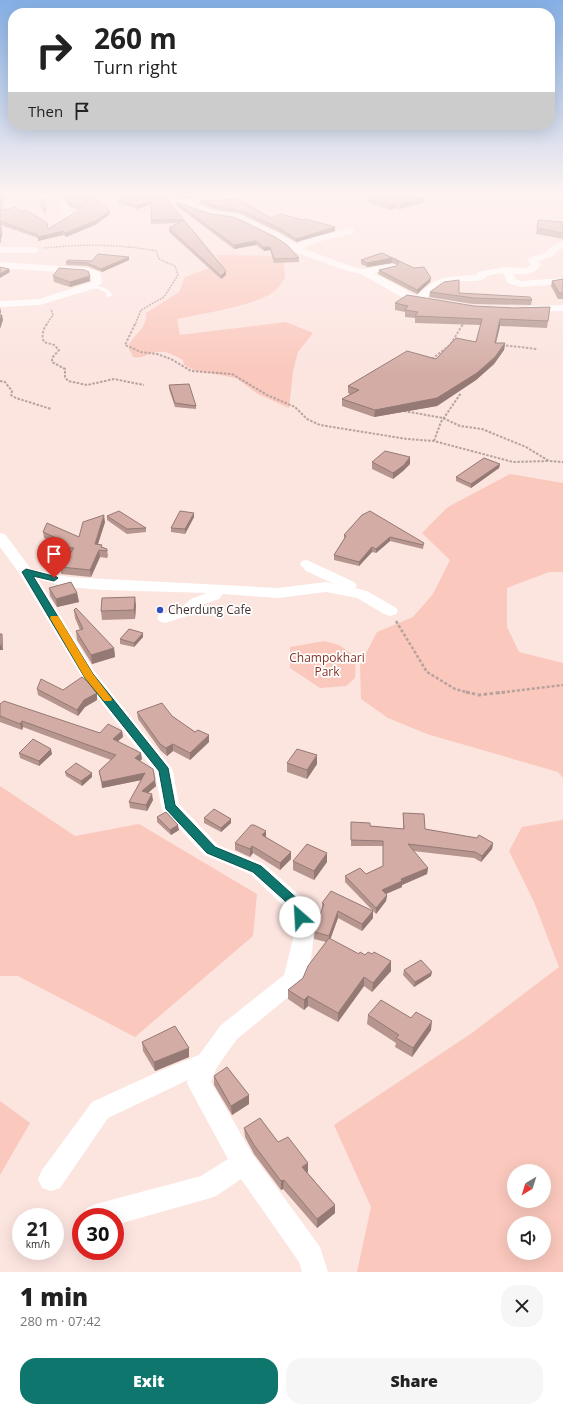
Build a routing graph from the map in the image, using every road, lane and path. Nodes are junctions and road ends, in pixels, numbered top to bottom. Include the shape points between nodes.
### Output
1 (157, 254) edge
2 (311, 254) edge
3 (549, 254) edge
4 (0, 265) edge
5 (392, 267) edge
6 (506, 270) junction
7 (364, 272) junction
8 (563, 281) edge
9 (89, 287) junction
10 (109, 296) dead end
11 (419, 300) junction
12 (40, 302) junction
13 (435, 302) edge
14 (0, 304) edge
15 (563, 308) edge
16 (518, 310) edge
17 (467, 320) edge
18 (452, 341) junction
19 (460, 341) edge
20 (498, 345) edge
21 (537, 349) dead end
22 (431, 360) edge
23 (0, 381) edge
24 (144, 385) dead end
25 (460, 393) dead end
26 (51, 410) dead end
27 (402, 410) edge
28 (444, 418) junction
29 (434, 441) junction
30 (549, 461) junction
31 (563, 462) edge
32 (0, 537) edge
33 (307, 564) dead end
34 (26, 572) junction
35 (218, 589) junction
36 (362, 594) junction
37 (390, 611) joint
38 (165, 618) dead end
39 (563, 685) edge
40 (207, 1062) junction
41 (244, 1163) junction
42 (51, 1179) dead end
43 (124, 1209) edge
44 (315, 1272) edge

1 - 29 path via 159,259 175,266 178,275 164,297 141,310 136,326 125,345 141,352 171,359 192,371 232,374 267,395 296,407 307,419 320,426
2 - 7 street
3 - 6 street via 532,260 536,265 531,270
4 - 9 street via 87,271 96,274 97,283
5 - 7 street
6 - 8 street via 512,281 520,284
6 - 11 street via 482,274 477,278 458,278 440,283
7 - 11 street via 408,297
9 - 10 lane via 105,288
9 - 12 street
11 - 13 street
12 - 14 street
12 - 24 path via 51,308 53,315 44,328 42,338 44,342 60,350 52,358 52,362 65,369 68,381 87,385 114,380
15 - 16 street
17 - 18 path
18 - 19 path
18 - 22 path
20 - 21 path
23 - 26 path via 5,382 12,391 11,395 16,399 40,404
25 - 28 path
27 - 28 path
28 - 29 path
28 - 30 path via 460,426 482,429 526,447
29 - 30 path via 513,462
30 - 31 path
32 - 34 street
33 - 36 street via 351,585
34 - 35 street via 83,584
34 - 40 street via 89,676 164,771 170,806 211,850 257,869 298,906 304,939 294,980 230,1032
35 - 36 street via 278,593 326,587
35 - 38 street via 214,596 196,602 187,611
36 - 37 street
37 - 39 path via 428,672 455,689 479,694
40 - 41 street via 198,1084
40 - 42 street via 170,1076 100,1110
41 - 43 street via 207,1187
41 - 44 street via 312,1256

